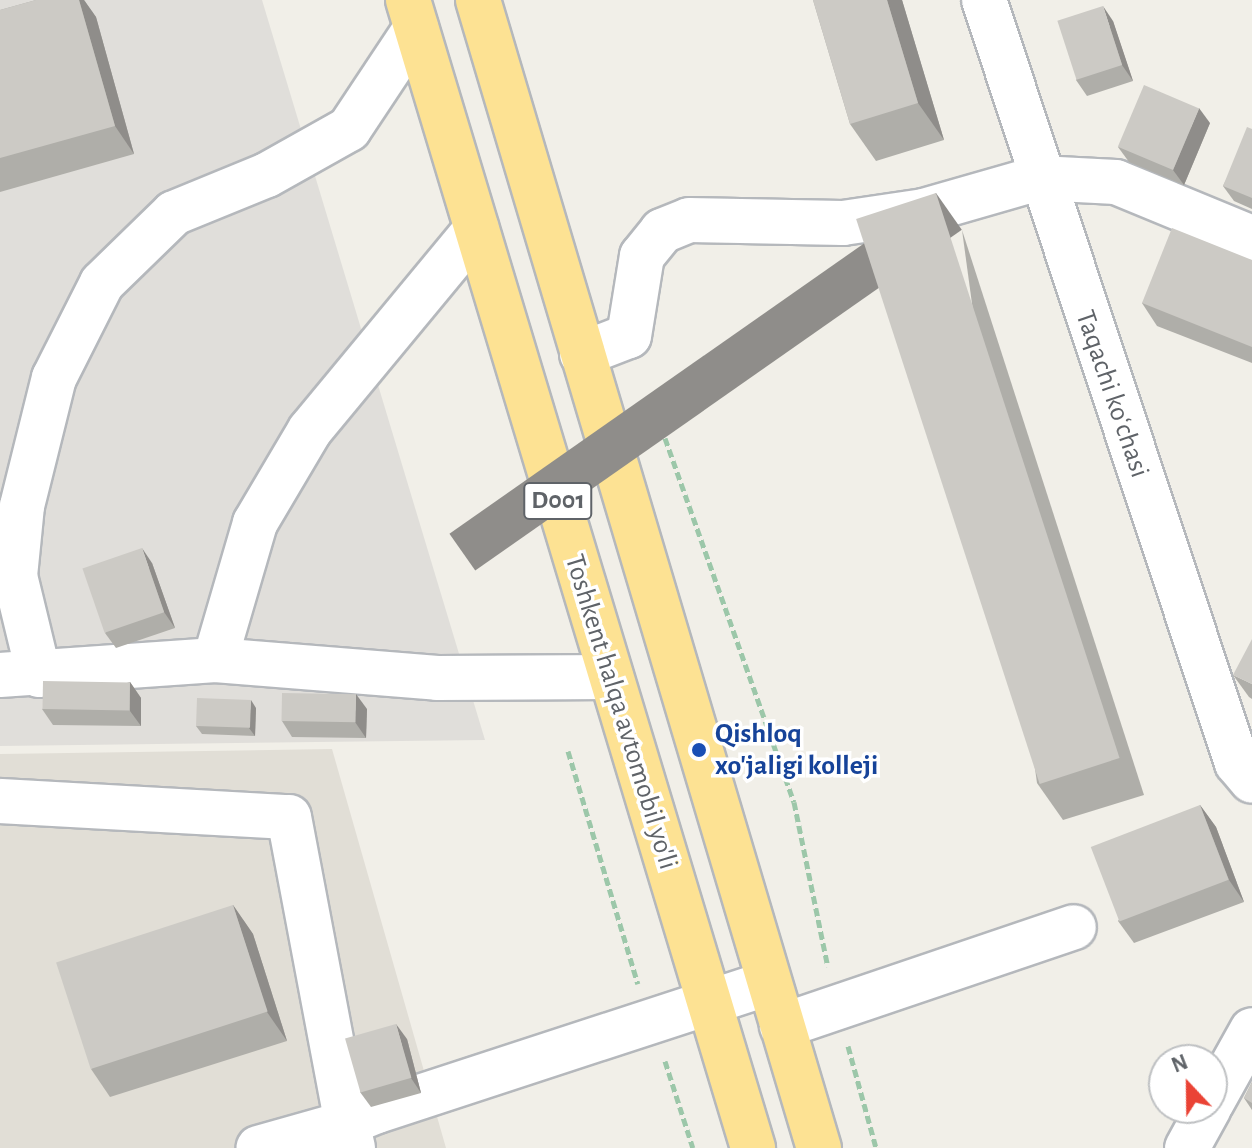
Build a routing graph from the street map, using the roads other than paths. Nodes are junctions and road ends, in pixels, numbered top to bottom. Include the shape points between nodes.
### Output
1 (478, 0) edge
2 (984, 0) edge
3 (412, 14) edge
4 (1039, 178) junction
5 (476, 229) junction
6 (1252, 238) edge
7 (582, 354) junction
8 (215, 660) junction
9 (19, 675) edge
10 (611, 677) junction
11 (1252, 781) edge
12 (0, 801) edge
13 (1074, 927) dead end
14 (769, 983) junction
15 (708, 1001) junction
16 (782, 1026) junction
17 (1252, 1030) edge
18 (1228, 1073) edge
19 (1200, 1124) edge
20 (350, 1136) edge
21 (258, 1148) edge
22 (753, 1148) edge
23 (819, 1148) edge
24 (1187, 1148) edge

1 - 7 highway, D001
2 - 4 street, Taqachi koʻchasi
3 - 5 highway, Toshkent halqa avtomobil yo'li / D001
3 - 9 street via 349,129 267,175 174,213 102,283 54,378 22,506 15,576
4 - 6 street via 1116,182
4 - 7 street via 924,211 843,223 689,220 662,231 642,256 629,336
4 - 11 street, Taqachi koʻchasi via 1237,763
5 - 8 street via 310,430 255,523
5 - 10 highway, Toshkent halqa avtomobil yo'li / D001
7 - 14 highway, D001
8 - 9 street
8 - 10 street via 437,678
10 - 15 highway, Toshkent halqa avtomobil yo'li / D001
12 - 20 street via 289,817
13 - 16 street
14 - 15 street
14 - 16 highway, D001
15 - 20 street
15 - 22 highway, Toshkent halqa avtomobil yo'li / D001
16 - 23 highway, D001
17 - 18 street
19 - 24 street
20 - 21 street

